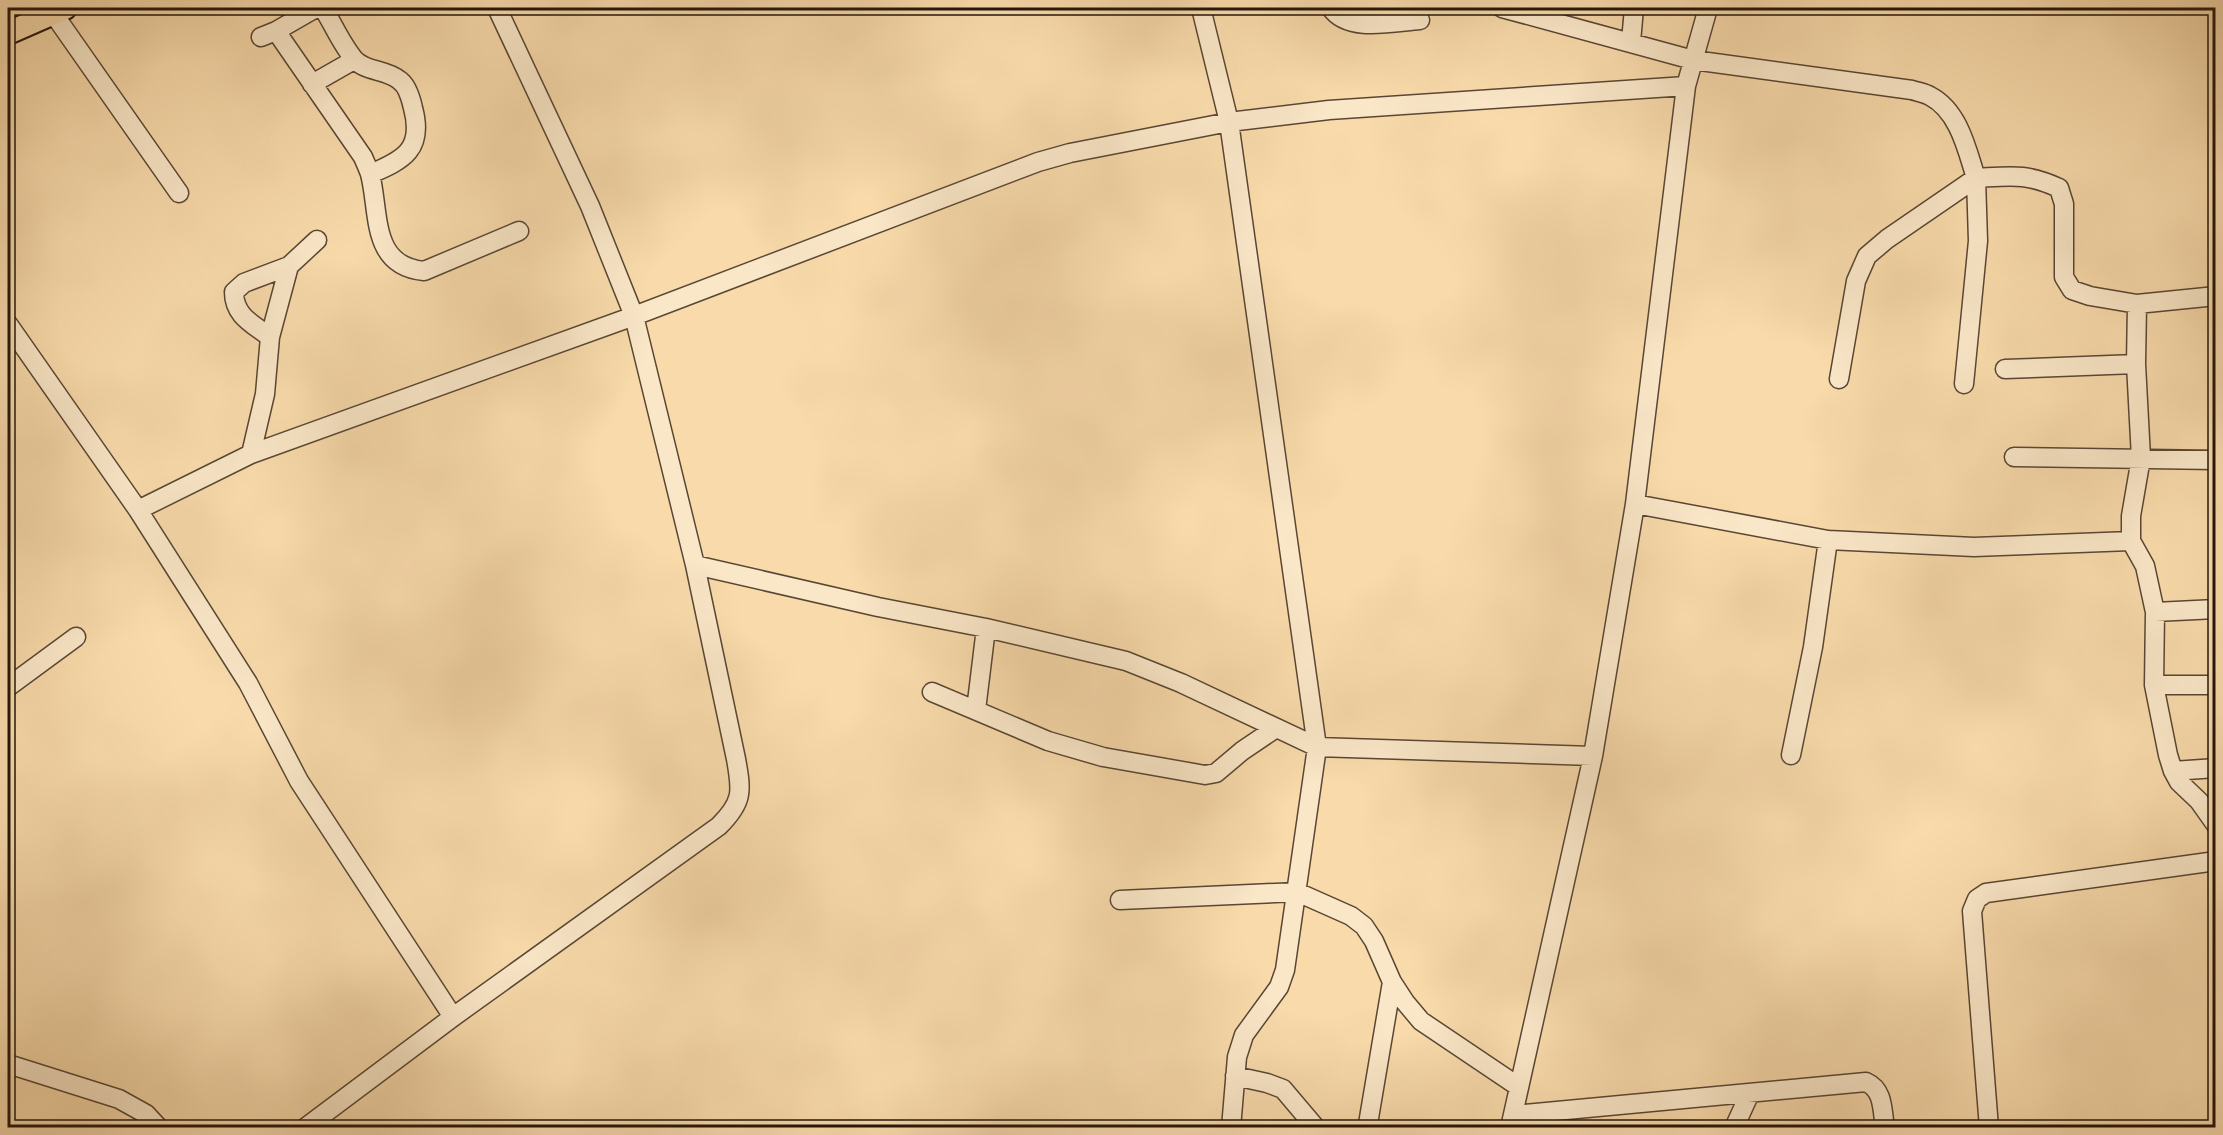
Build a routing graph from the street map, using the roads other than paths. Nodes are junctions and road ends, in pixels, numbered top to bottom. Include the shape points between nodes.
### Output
1 (316, 8) edge
2 (323, 8) edge
3 (497, 8) edge
4 (1201, 8) edge
5 (1331, 8) edge
6 (1502, 8) edge
7 (1634, 8) edge
8 (1708, 8) edge
9 (59, 10) edge
10 (1420, 20) dead end
11 (8, 33) edge
12 (1631, 42) junction
13 (354, 60) junction
14 (1693, 60) junction
15 (312, 84) junction
16 (1686, 86) junction
17 (1229, 122) junction
18 (370, 174) junction
19 (1976, 178) junction
20 (179, 193) dead end
21 (519, 231) dead end
22 (317, 240) dead end
23 (289, 266) junction
24 (2216, 296) edge
25 (2137, 304) junction
26 (634, 316) junction
27 (8, 324) edge
28 (270, 337) junction
29 (2136, 364) junction
30 (2005, 369) dead end
31 (1839, 379) dead end
32 (1964, 384) dead end
33 (251, 454) junction
34 (2014, 457) dead end
35 (2141, 458) junction
36 (2216, 460) edge
37 (1635, 504) junction
38 (138, 510) junction
39 (1828, 540) junction
40 (2131, 541) junction
41 (695, 565) junction
42 (2216, 609) edge
43 (2155, 612) junction
44 (986, 628) junction
45 (76, 637) dead end
46 (2154, 685) junction
47 (2216, 685) edge
48 (8, 687) edge
49 (932, 692) dead end
50 (976, 710) junction
51 (1276, 728) junction
52 (1317, 747) junction
53 (1791, 755) dead end
54 (1593, 756) junction
55 (2216, 768) edge
56 (2173, 771) junction
57 (2216, 825) edge
58 (2216, 861) edge
59 (1296, 892) junction
60 (1120, 900) dead end
61 (1392, 982) junction
62 (453, 1017) junction
63 (8, 1064) edge
64 (1235, 1076) junction
65 (1520, 1087) junction
66 (1750, 1093) junction
67 (1561, 1119) edge
68 (1511, 1121) edge
69 (1320, 1127) edge
70 (159, 1128) edge
71 (305, 1128) edge
72 (1231, 1128) edge
73 (1365, 1128) edge
74 (1734, 1128) edge
75 (1885, 1128) edge
76 (1989, 1128) edge

1 - 15 street via 269,34
2 - 13 street
3 - 26 street via 590,206
4 - 17 street
5 - 10 street via 1347,22 1359,24
6 - 12 street
7 - 12 street
8 - 14 street
9 - 11 main road
9 - 20 street
12 - 14 street
13 - 15 street
13 - 18 street via 401,81 411,98 417,124 416,143 408,152 395,164
14 - 16 street
14 - 19 street via 1912,90 1931,97 1945,107 1959,129
15 - 18 street via 363,157
16 - 17 street via 1329,110
16 - 37 street
17 - 26 street via 1038,162
17 - 52 street
18 - 21 street via 377,225 385,247 398,263 411,270 424,271
19 - 25 street via 2021,175 2060,188 2064,204 2064,278 2072,290
19 - 31 street via 1867,256 1856,281
19 - 32 street via 1978,241
22 - 23 street
23 - 28 street
23 - 28 street via 244,283 234,292 237,311
24 - 25 street
25 - 29 street
26 - 33 street
26 - 41 street
27 - 38 street
28 - 33 street via 265,394
29 - 30 street
29 - 35 street
33 - 38 street
34 - 35 street
35 - 36 street
35 - 40 street
37 - 39 street
37 - 54 street
38 - 62 street via 248,682 299,782
39 - 40 street via 1974,547
39 - 53 street via 1813,647
40 - 43 street via 2145,566
41 - 44 street
41 - 62 street via 740,780 733,812
42 - 43 street
43 - 46 street
44 - 50 street
44 - 51 street via 1126,661
45 - 48 street
46 - 47 street
46 - 56 street
49 - 50 street
50 - 51 street via 1048,741 1102,757 1205,775 1216,773
51 - 52 street
52 - 54 street
52 - 59 street
54 - 65 street
55 - 56 street
56 - 57 street
58 - 76 street via 1986,893 1977,899 1972,911
59 - 60 street
59 - 61 street via 1365,926
59 - 64 street via 1285,970 1279,987 1244,1035
61 - 65 street via 1421,1021
61 - 73 street
62 - 71 street
63 - 70 street via 119,1099 146,1114
64 - 69 street via 1283,1089
64 - 72 street
65 - 68 street
66 - 67 street
66 - 74 street
66 - 75 street via 1866,1082 1880,1094
67 - 68 street

